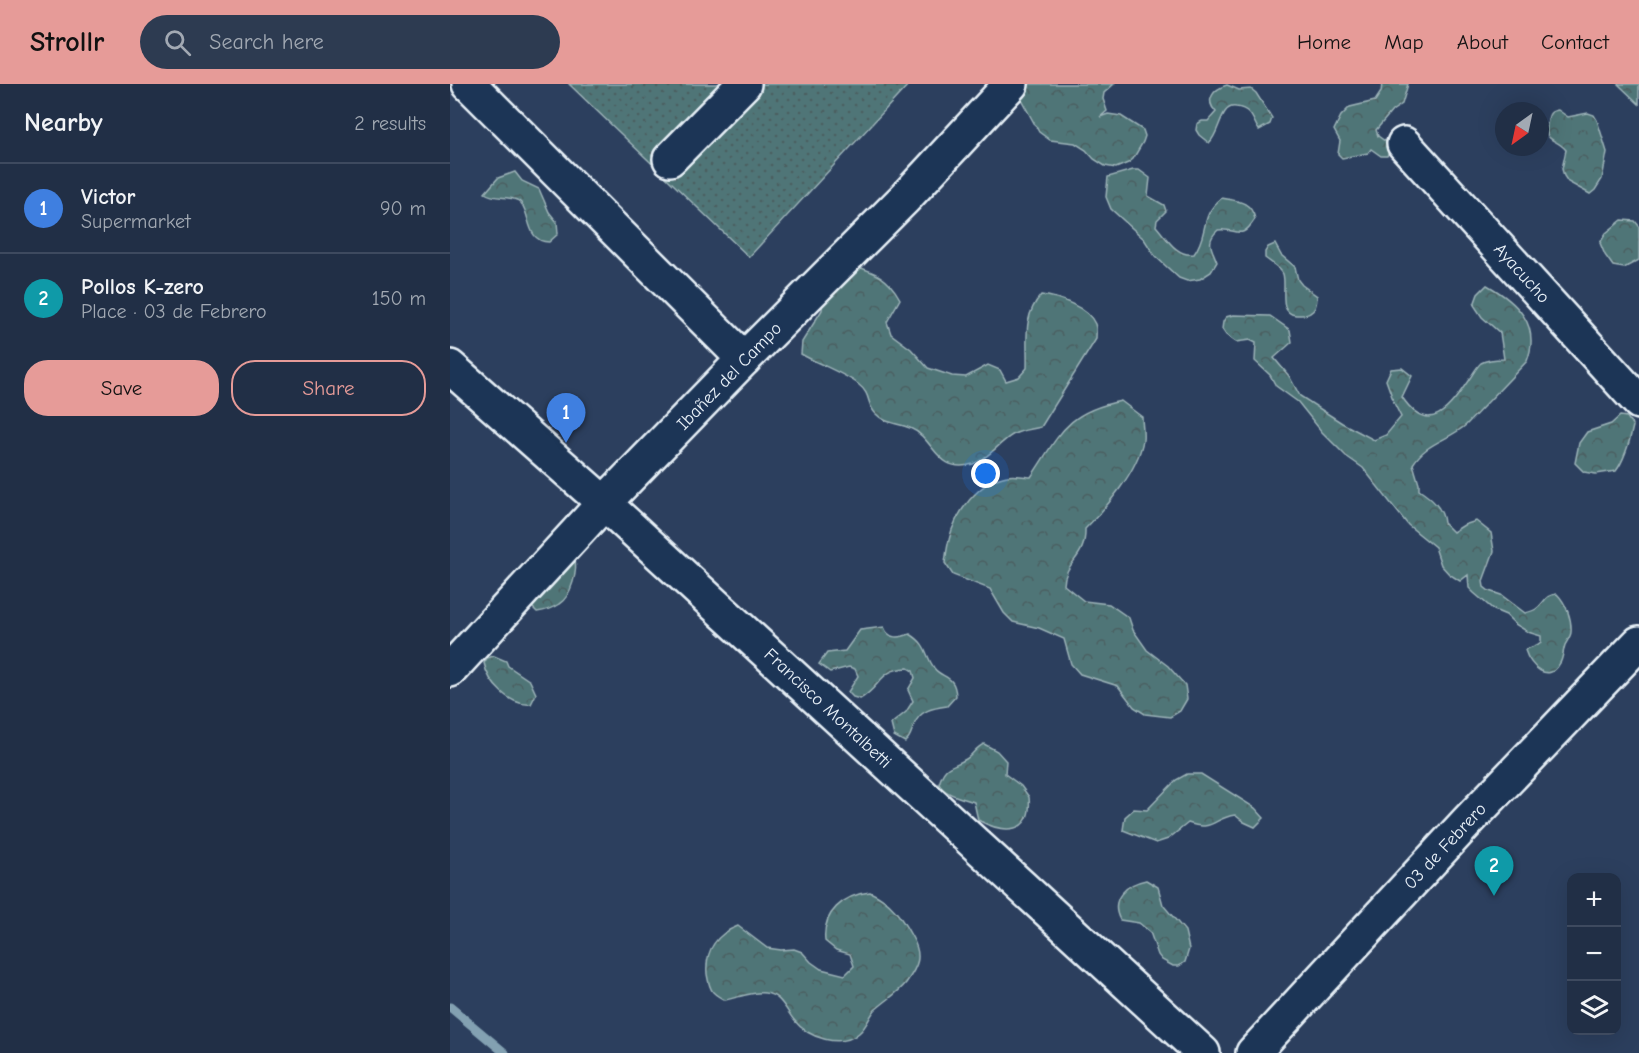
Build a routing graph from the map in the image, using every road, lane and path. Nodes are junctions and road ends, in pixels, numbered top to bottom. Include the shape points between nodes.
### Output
1 (469, 84) edge
2 (744, 84) edge
3 (1011, 84) edge
4 (1404, 144) dead end
5 (670, 159) dead end
6 (744, 359) junction
7 (450, 367) edge
8 (1639, 402) edge
9 (604, 503) junction
10 (1639, 643) edge
11 (450, 670) edge
12 (1203, 1053) edge
13 (1253, 1053) edge

1 - 6 street
2 - 5 street
3 - 6 street, Ibañez del Campo via 905,198
4 - 8 street, Ayacucho
6 - 9 street, Ibañez del Campo
7 - 9 street, Francisco Montalbetti
9 - 11 street, Ibañez del Campo
9 - 12 street, Francisco Montalbetti
10 - 13 street, 03 de Febrero

